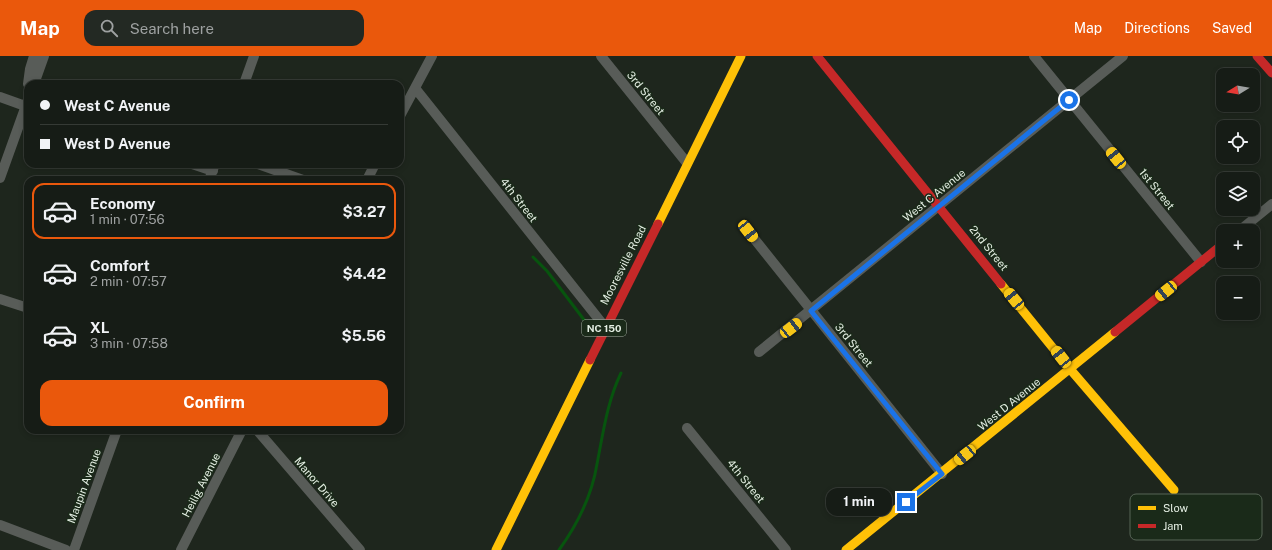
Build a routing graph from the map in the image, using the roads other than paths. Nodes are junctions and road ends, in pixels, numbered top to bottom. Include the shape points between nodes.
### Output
1 (34, 56) edge
2 (44, 56) edge
3 (254, 56) edge
4 (432, 56) edge
5 (601, 56) edge
6 (741, 56) edge
7 (817, 56) edge
8 (1034, 56) edge
9 (1123, 56) edge
10 (1257, 56) edge
11 (1272, 73) edge
12 (29, 80) edge
13 (35, 80) edge
14 (245, 80) edge
15 (415, 88) junction
16 (0, 97) edge
17 (1069, 100) junction
18 (24, 104) edge
19 (404, 109) edge
20 (24, 113) edge
21 (687, 163) junction
22 (202, 168) edge
23 (269, 168) edge
24 (212, 172) edge
25 (292, 176) edge
26 (0, 178) edge
27 (1272, 204) edge
28 (940, 206) junction
29 (1248, 224) edge
30 (748, 231) dead end
31 (1216, 250) edge
32 (1201, 262) junction
33 (0, 299) edge
34 (24, 307) edge
35 (811, 311) junction
36 (605, 327) junction
37 (759, 352) dead end
38 (1070, 369) junction
39 (687, 428) dead end
40 (116, 434) edge
41 (240, 434) edge
42 (260, 434) edge
43 (942, 474) junction
44 (1174, 490) dead end
45 (0, 525) edge
46 (66, 550) edge
47 (74, 550) edge
48 (181, 550) edge
49 (360, 550) edge
50 (496, 550) edge
51 (786, 550) edge
52 (846, 550) edge

1 - 12 street
2 - 13 street
3 - 14 street
4 - 15 street
5 - 21 street, 3rd Street
6 - 21 street, Mooresville Road / NC 150
7 - 28 street, 2nd Street
8 - 17 street, 1st Street
9 - 17 street, West C Avenue
10 - 11 street
15 - 19 street
15 - 36 street, 4th Street
16 - 18 street
17 - 28 street, West C Avenue
17 - 32 street, 1st Street
20 - 26 street
21 - 36 street, Mooresville Road / NC 150
22 - 24 street
23 - 25 street
27 - 29 street
28 - 35 street, West C Avenue
28 - 38 street, 2nd Street
30 - 35 street, 3rd Street
31 - 32 street, West D Avenue
32 - 38 street, West D Avenue
33 - 34 street
35 - 37 street, West C Avenue
35 - 43 street, 3rd Street
36 - 50 street, Mooresville Road / NC 150
38 - 43 street, West D Avenue
38 - 44 street, 2nd Street
39 - 51 street, 4th Street
40 - 47 street, Maupin Avenue
41 - 48 street, Heilig Avenue
42 - 49 street, Manor Drive
43 - 52 street, West D Avenue
45 - 46 street

